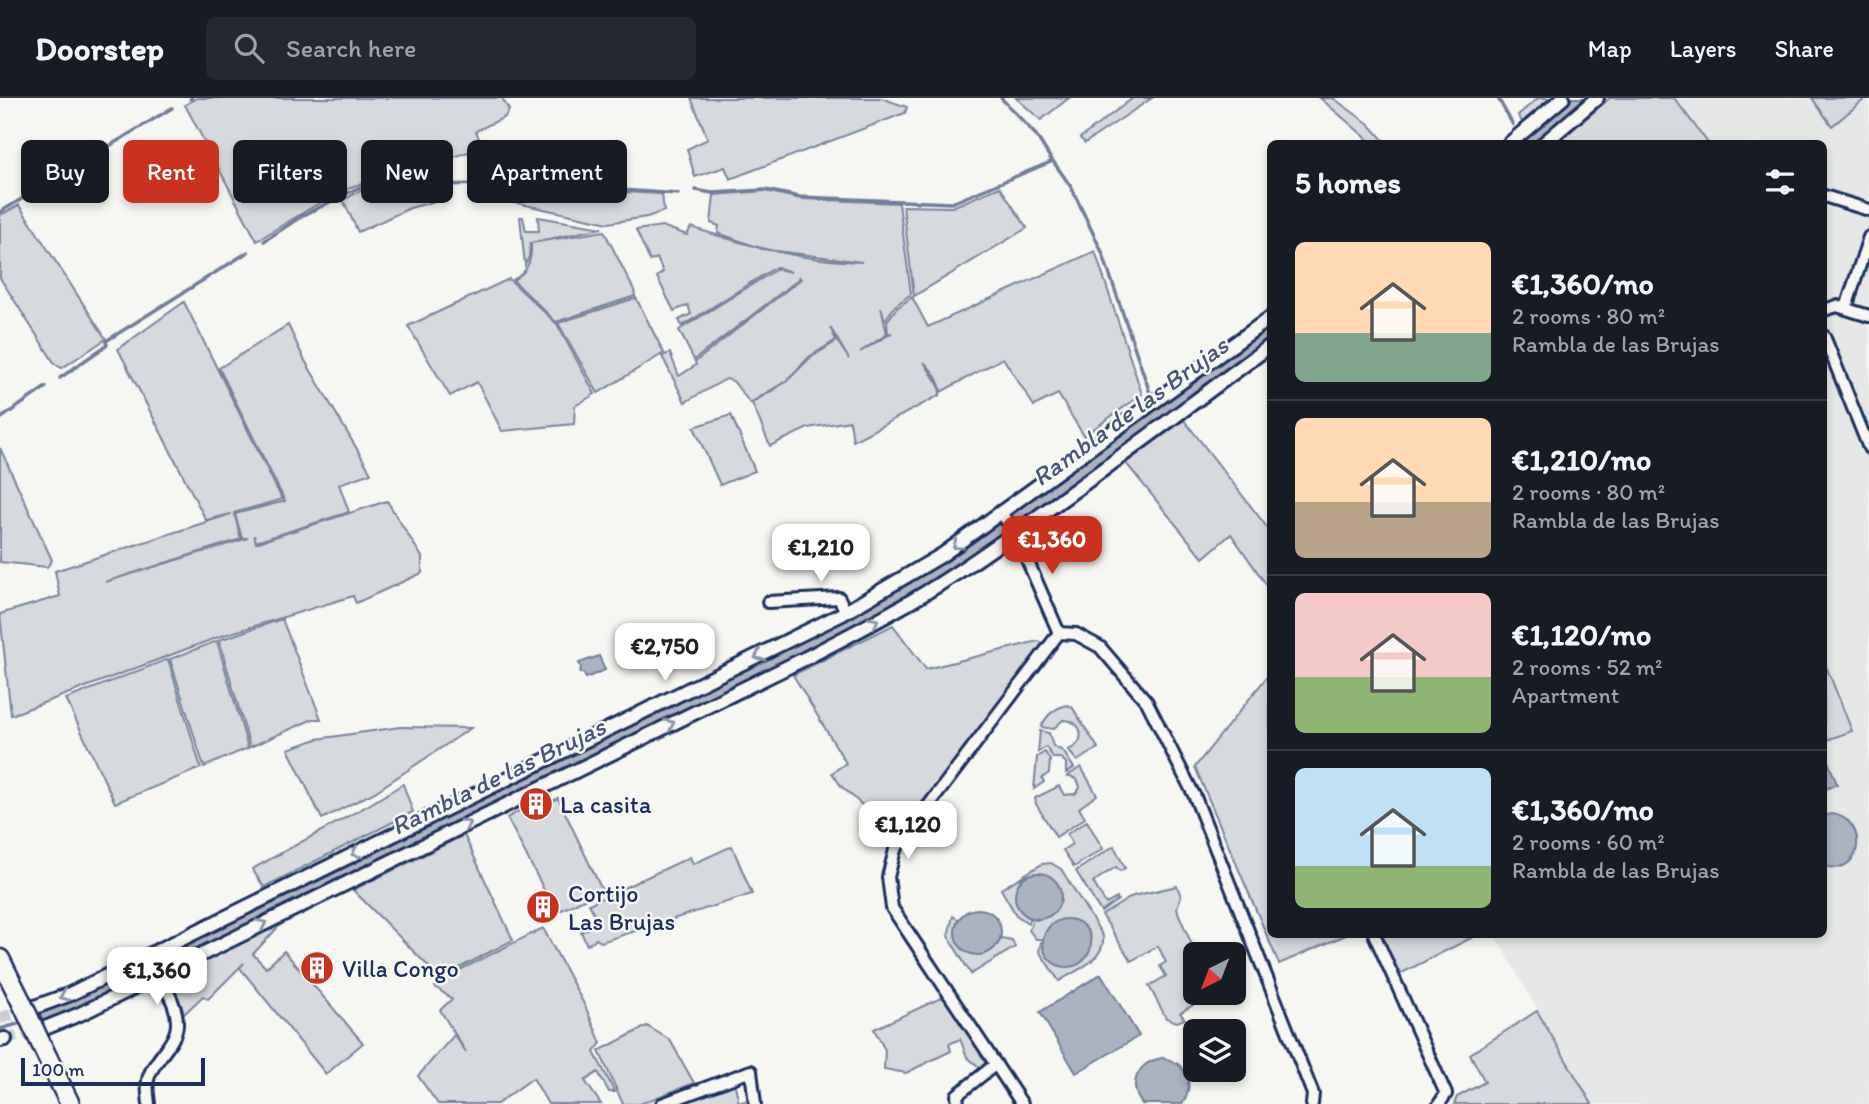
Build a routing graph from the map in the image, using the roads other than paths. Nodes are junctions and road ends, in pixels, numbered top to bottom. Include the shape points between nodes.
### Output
1 (1563, 98) edge
2 (1598, 98) edge
3 (1514, 140) edge
4 (1549, 140) edge
5 (1827, 197) edge
6 (1869, 209) edge
7 (1869, 237) edge
8 (1827, 309) edge
9 (1846, 309) junction
10 (1869, 316) edge
11 (1267, 320) edge
12 (1827, 343) edge
13 (1267, 348) edge
14 (1869, 448) edge
15 (1002, 515) junction
16 (1014, 530) junction
17 (768, 602) dead end
18 (846, 612) junction
19 (1059, 633) junction
20 (1376, 938) edge
21 (0, 959) edge
22 (159, 975) junction
23 (28, 1004) junction
24 (45, 1028) tunnel mouth
25 (996, 1064) junction
26 (70, 1104) edge
27 (149, 1104) edge
28 (662, 1104) edge
29 (755, 1104) edge
30 (958, 1104) edge
31 (1022, 1104) edge
32 (1312, 1104) edge
33 (1439, 1104) edge

1 - 3 street
2 - 4 street
5 - 6 street
7 - 9 street
8 - 9 street
9 - 10 street
11 - 15 street
12 - 14 street
13 - 16 street
15 - 16 street
15 -> 18 street
16 - 19 street
22 -> 16 street via 806,658 953,575
17 - 18 street via 839,598
18 -> 23 street via 126,966
19 - 25 street via 895,850 888,877 892,908
19 - 32 street via 1076,634 1100,647 1147,702 1195,797 1313,1094
20 - 33 street via 1446,1094
21 - 23 highway
22 - 24 street
22 - 27 street via 178,1023 147,1079
23 - 26 highway, bridge
25 - 30 street via 957,1096
25 - 31 street
28 - 29 street via 751,1070

